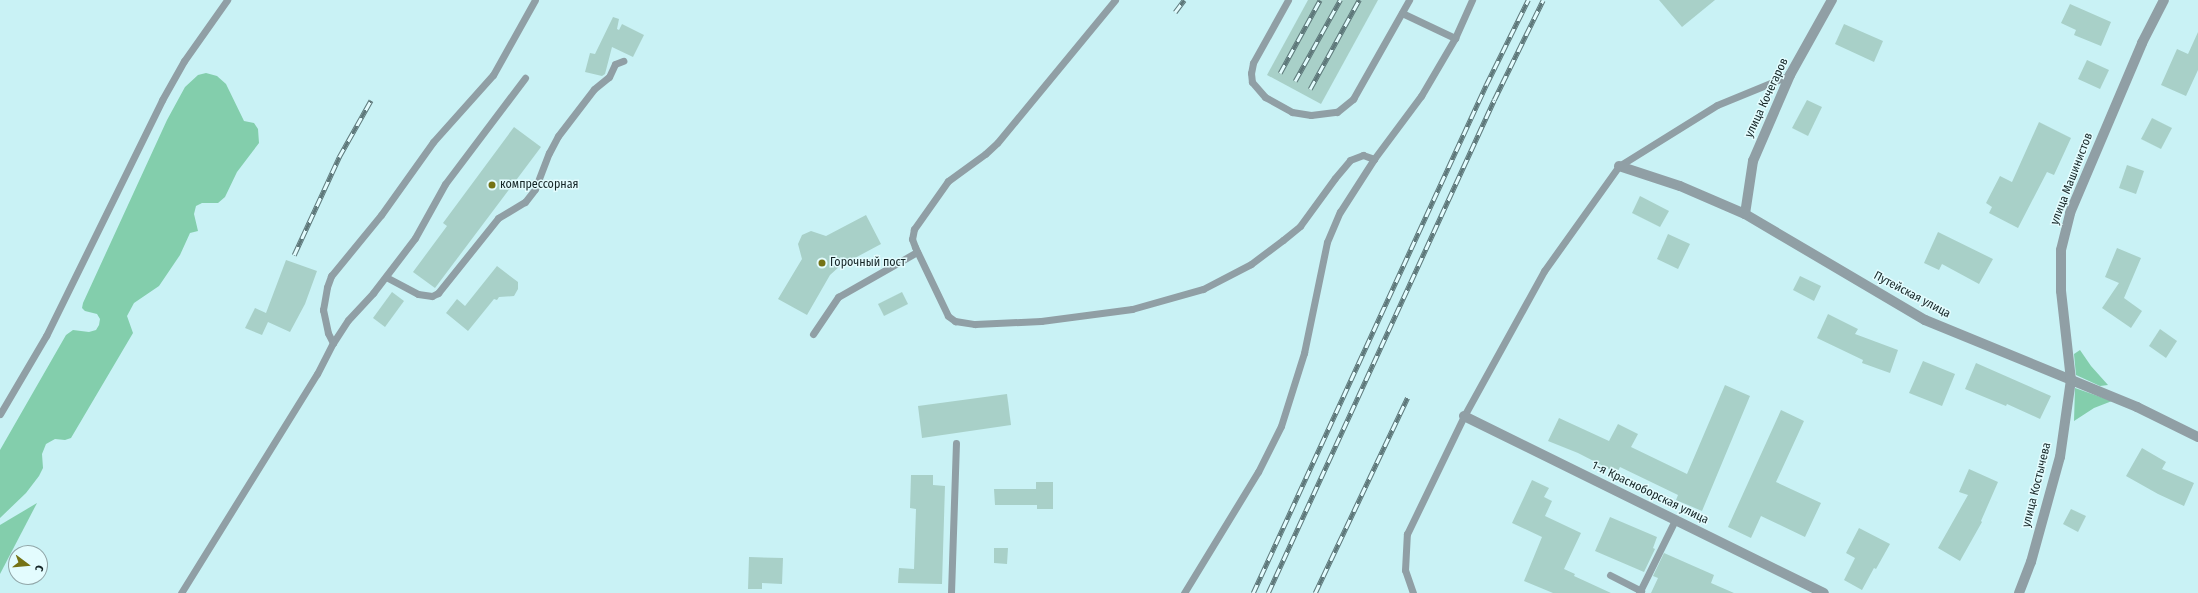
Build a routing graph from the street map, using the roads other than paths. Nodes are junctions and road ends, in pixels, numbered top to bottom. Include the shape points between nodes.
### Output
1 (227, 0) edge
2 (535, 0) edge
3 (1115, 0) edge
4 (1288, 0) edge
5 (1409, 0) edge
6 (1472, 0) edge
7 (1832, 0) edge
8 (2164, 0) edge
9 (1402, 13) junction
10 (1455, 38) junction
11 (623, 61) dead end
12 (1790, 75) junction
13 (525, 78) dead end
14 (1374, 159) junction
15 (1619, 166) junction
16 (1745, 214) junction
17 (917, 252) junction
18 (386, 277) junction
19 (814, 334) dead end
20 (333, 343) junction
21 (2071, 380) junction
22 (0, 414) edge
23 (1464, 416) junction
24 (2198, 437) edge
25 (956, 443) dead end
26 (1675, 520) junction
27 (1610, 576) dead end
28 (1640, 592) edge
29 (181, 593) edge
30 (951, 593) edge
31 (1184, 593) edge
32 (1413, 593) edge
33 (1824, 593) edge
34 (2019, 593) edge

1 - 22 lane via 184,61 162,100 46,336
2 - 20 lane via 493,75 433,142 381,215 332,276 327,286 323,310
3 - 17 lane via 997,142 948,181 914,229 912,238
4 - 9 lane via 1260,47 1251,73 1252,82 1265,97 1292,112 1303,114 1337,112 1353,99
5 - 9 lane
6 - 10 lane
7 - 12 street, улица Кочегаров
8 - 21 street, улица Машинистов via 2142,43 2070,213 2061,250 2062,290
9 - 10 lane
10 - 14 lane via 1421,96
11 - 18 lane via 615,64 605,81 594,89 558,136 535,189 524,202 498,218 438,293 425,296 418,294
12 - 15 lane via 1717,105
12 - 16 street, улица Кочегаров via 1753,161
13 - 18 lane via 445,184 419,231
14 - 17 lane via 1363,155 1350,160 1300,226 1251,264 1203,289 1132,309 1041,321 964,324 948,316
14 - 31 lane via 1340,212 1327,242 1304,353 1275,440
15 - 16 street, Путейская улица via 1680,186
15 - 23 lane via 1544,271
16 - 21 street, Путейская улица via 1925,320
17 - 19 lane via 838,297
18 - 20 lane via 348,320
20 - 29 lane via 317,374
21 - 24 street, Путейская улица via 2137,407
21 - 34 street, улица Костычева via 2060,457 2031,562
23 - 26 street, 1-я Красноборская улица
23 - 32 lane via 1407,534 1405,570
25 - 30 lane
26 - 28 lane
26 - 33 street, 1-я Красноборская улица
27 - 28 lane

